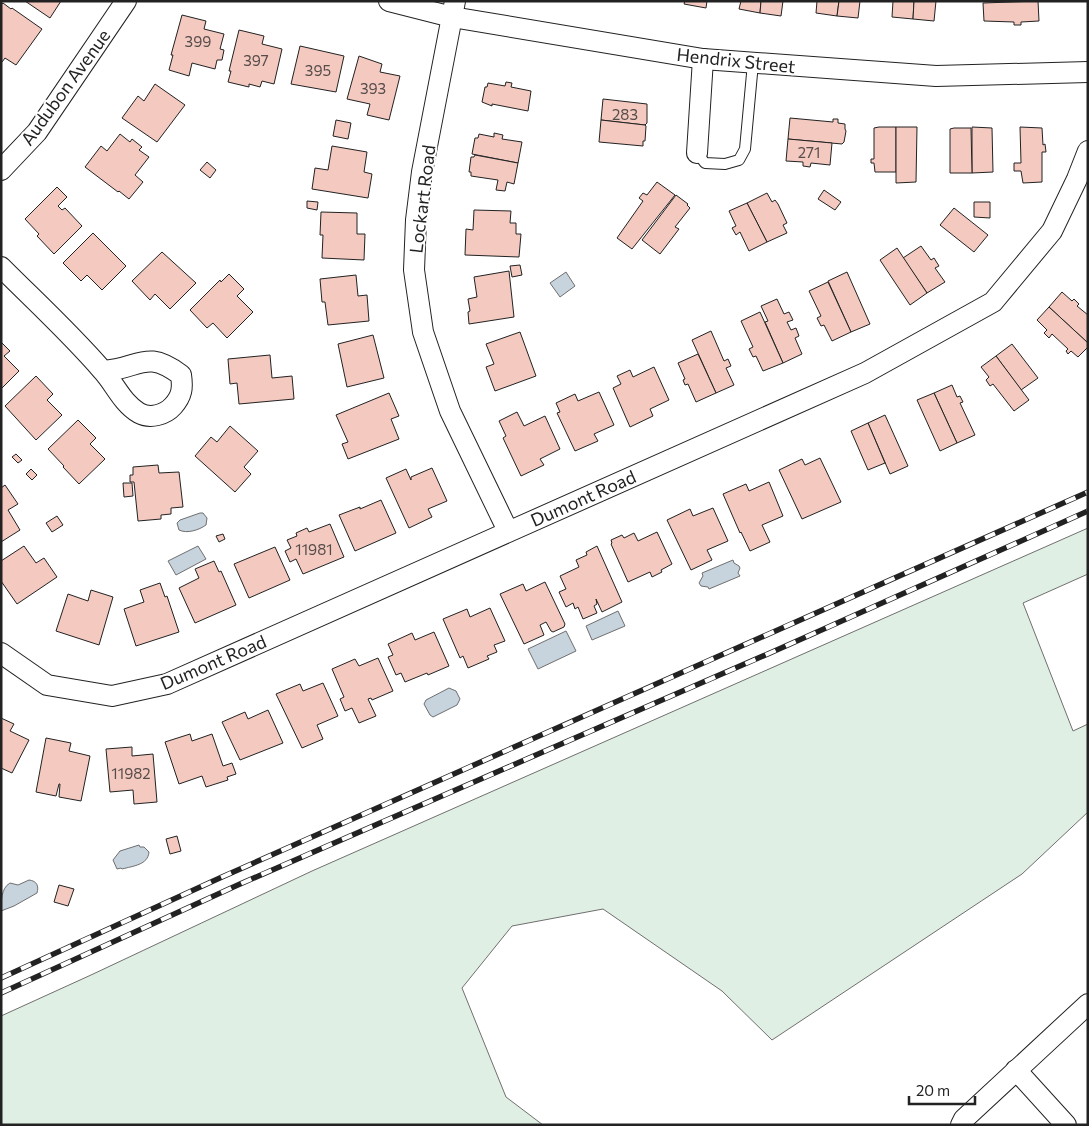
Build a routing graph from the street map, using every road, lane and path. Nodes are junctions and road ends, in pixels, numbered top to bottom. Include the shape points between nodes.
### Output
1 (126, 1) edge
2 (389, 1) edge
3 (454, 9) edge
4 (703, 59) junction
5 (753, 63) junction
6 (1088, 72) edge
7 (1088, 151) edge
8 (697, 153) joint
9 (1, 170) edge
10 (1, 267) edge
11 (103, 371) dead end
12 (508, 531) junction
13 (1, 653) edge
14 (1088, 1004) edge
15 (1016, 1070) junction
16 (962, 1125) edge
17 (1066, 1125) edge

1 - 9 street, Audubon Avenue via 37,132
2 - 3 street, Hendrix Street
3 - 4 street, Hendrix Street
3 - 12 street, Lockart Road via 422,172 414,270 423,332 450,411
4 - 5 street, Hendrix Street
4 - 8 street
5 - 6 street, Hendrix Street via 936,76
5 - 8 lane via 745,149 739,160 725,164 705,163
7 - 12 street, Dumont Road via 1052,231 993,302 865,372
10 - 11 street
12 - 13 street, Dumont Road via 167,684 112,696 47,685
14 - 15 street
15 - 16 street
15 - 17 street

